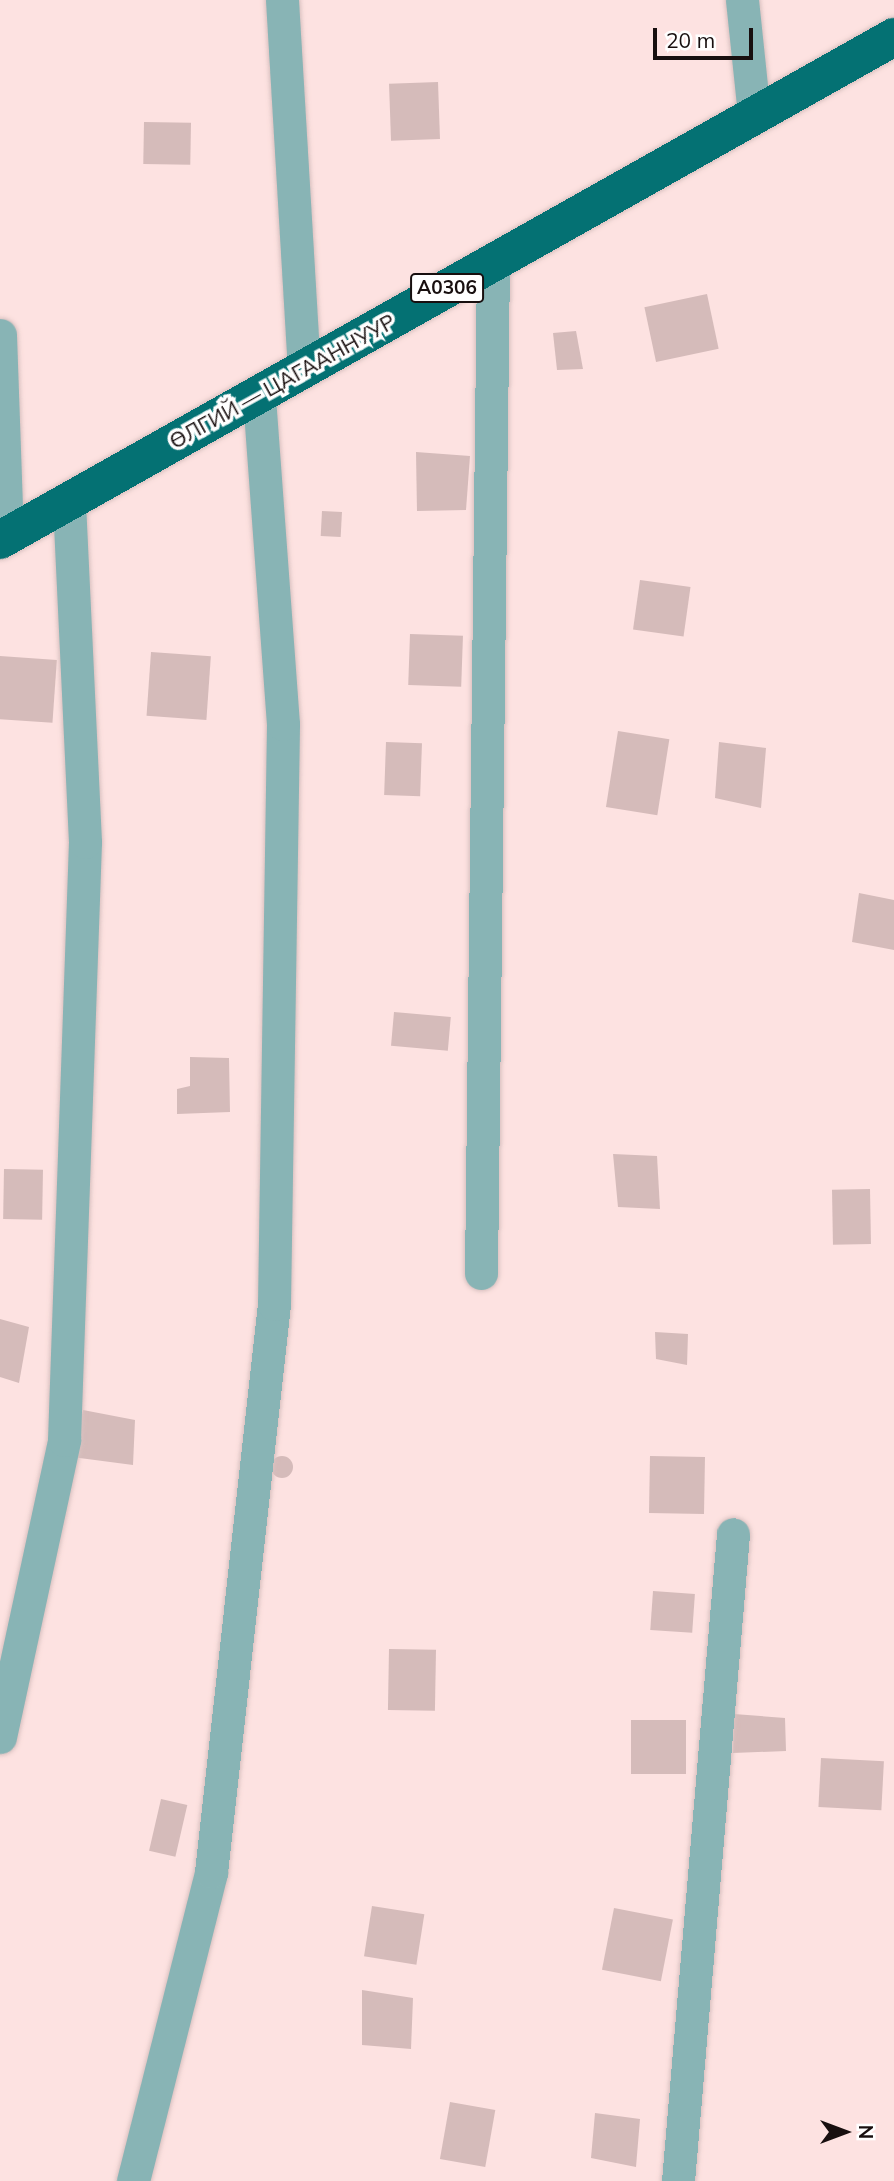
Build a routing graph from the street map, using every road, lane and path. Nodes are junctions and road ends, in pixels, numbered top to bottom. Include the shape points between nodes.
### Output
1 (282, 0) edge
2 (742, 0) edge
3 (894, 37) edge
4 (754, 115) junction
5 (493, 262) junction
6 (0, 335) edge
7 (304, 369) junction
8 (259, 394) junction
9 (69, 501) junction
10 (4, 538) edge
11 (481, 1273) dead end
12 (733, 1534) dead end
13 (0, 1737) edge
14 (132, 2181) edge
15 (678, 2181) edge

1 - 7 street
2 - 4 street
3 - 4 highway, ӨЛГИЙ — ЦАГААННУУР / A0306
4 - 5 highway, ӨЛГИЙ — ЦАГААННУУР / A0306
5 - 7 highway, ӨЛГИЙ — ЦАГААННУУР / A0306
5 - 11 street
6 - 10 street
7 - 8 highway, ӨЛГИЙ — ЦАГААННУУР / A0306
8 - 9 highway, ӨЛГИЙ — ЦАГААННУУР / A0306
8 - 14 street via 283,724 274,1304 211,1872
9 - 10 highway, ӨЛГИЙ — ЦАГААННУУР / A0306
9 - 13 street via 86,842 64,1440
12 - 15 street

